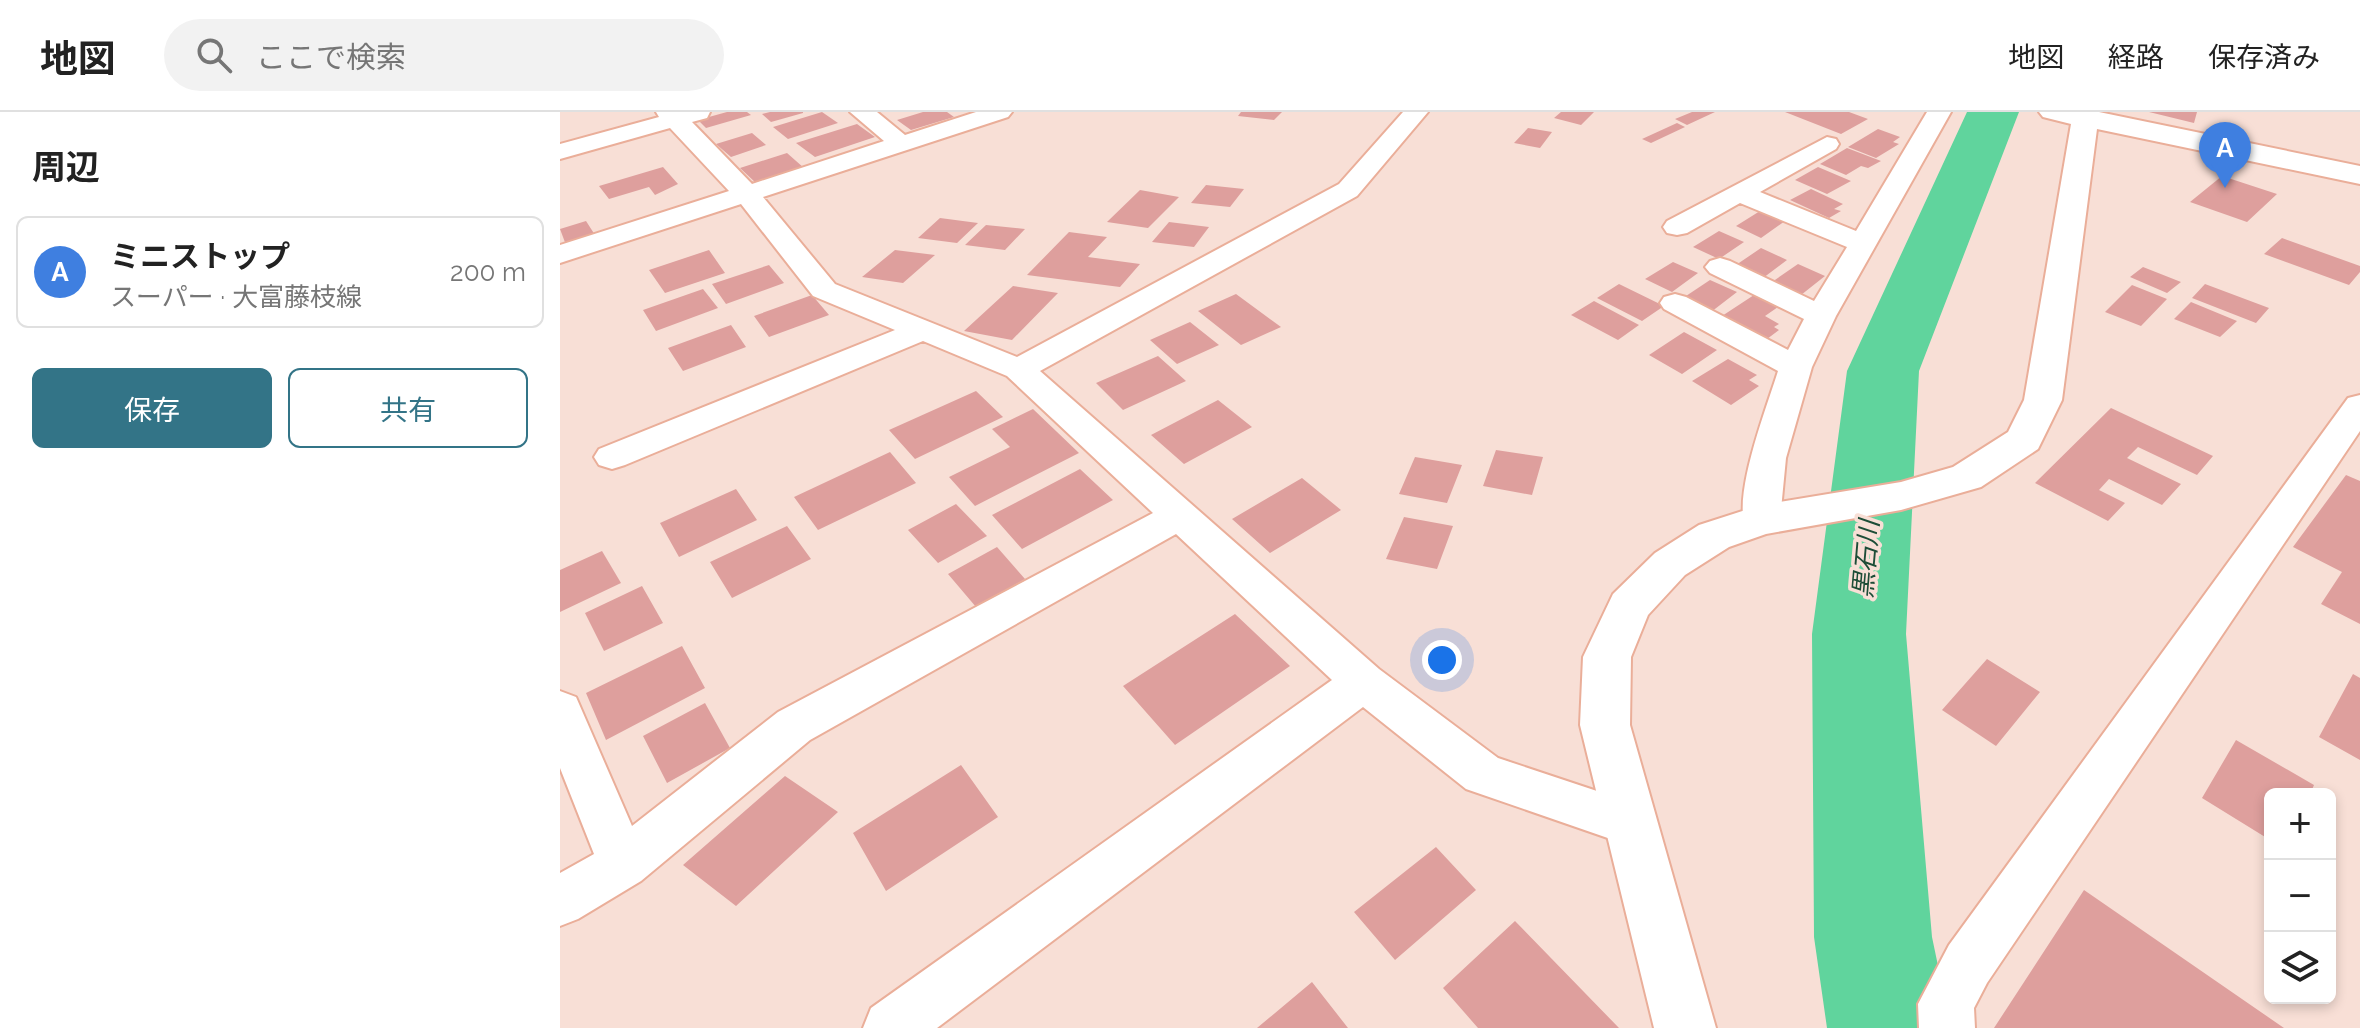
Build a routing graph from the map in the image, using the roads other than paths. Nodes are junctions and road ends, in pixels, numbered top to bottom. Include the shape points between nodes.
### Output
1 (862, 112) edge
2 (1000, 112) edge
3 (1416, 112) edge
4 (1939, 112) edge
5 (2075, 114) edge
6 (680, 116) edge
7 (902, 144) junction
8 (1827, 144) dead end
9 (560, 152) edge
10 (2360, 175) edge
11 (1739, 193) junction
12 (747, 194) junction
13 (1677, 227) dead end
14 (1863, 244) junction
15 (560, 254) edge
16 (1720, 267) dead end
17 (1675, 303) dead end
18 (1821, 316) junction
19 (923, 330) junction
20 (1796, 367) junction
21 (1019, 369) junction
22 (2360, 406) edge
23 (612, 457) dead end
24 (1180, 515) junction
25 (1761, 520) junction
26 (1363, 682) junction
27 (560, 710) edge
28 (1628, 823) junction
29 (623, 864) junction
30 (560, 901) edge
31 (891, 1028) edge
32 (1685, 1028) edge
33 (1947, 1028) edge

1 - 7 street
2 - 7 street
3 - 21 street via 1348,190
4 - 14 street
5 - 10 street
5 - 25 street via 2043,400 2024,440 1967,477 1901,496
6 - 9 street
6 - 12 street
7 - 12 street
8 - 11 street
11 - 13 street
11 - 14 street
12 - 15 street
12 - 19 street via 824,290
14 - 18 street
16 - 18 street
17 - 20 street
18 - 20 street
19 - 21 street
19 - 23 street
20 - 25 street via 1768,458
21 - 24 street
22 - 33 street via 1968,964 1946,1004
24 - 26 street
24 - 29 street via 794,726
25 - 28 street via 1714,536 1670,564 1629,606 1607,657 1605,725
26 - 28 street via 1483,774
26 - 31 street
27 - 29 street
28 - 32 street
29 - 30 street

